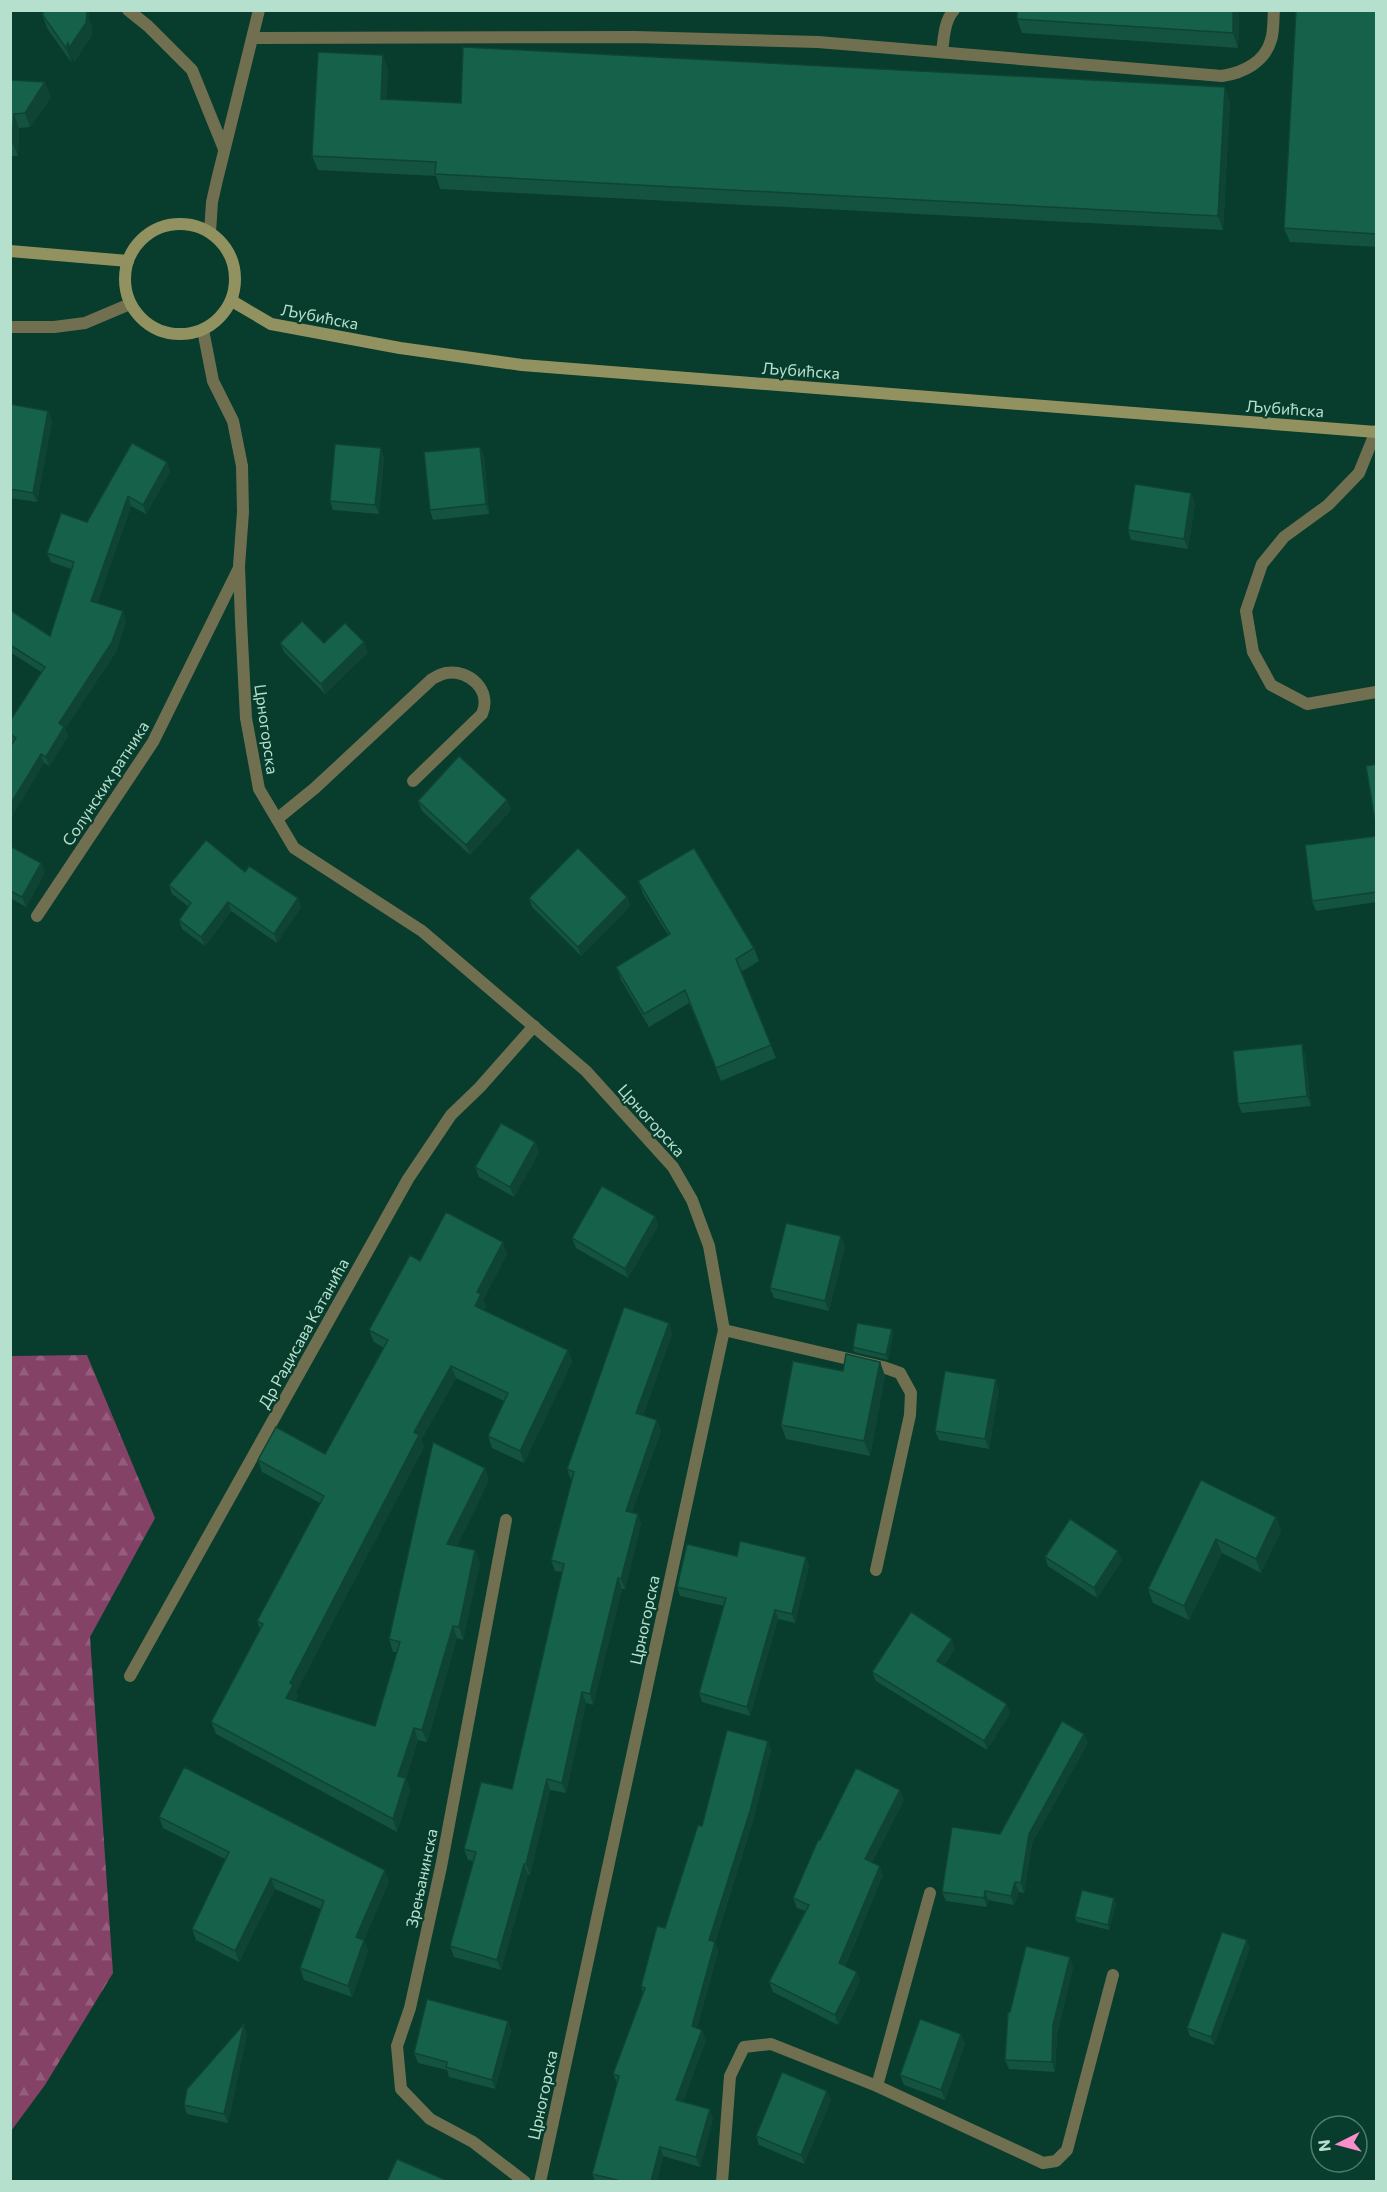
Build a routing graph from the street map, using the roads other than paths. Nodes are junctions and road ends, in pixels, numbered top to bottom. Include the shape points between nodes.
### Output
1 (129, 10) edge
2 (259, 10) edge
3 (954, 10) edge
4 (1274, 10) edge
5 (254, 38) junction
6 (942, 52) junction
7 (224, 149) junction
8 (210, 232) junction
9 (10, 251) edge
10 (128, 261) junction
11 (232, 301) junction
12 (130, 304) junction
13 (10, 327) edge
14 (203, 330) junction
15 (1376, 431) edge
16 (239, 566) junction
17 (1377, 692) edge
18 (413, 781) dead end
19 (277, 819) junction
20 (37, 916) dead end
21 (534, 1026) junction
22 (724, 1330) junction
23 (506, 1520) dead end
24 (876, 1570) dead end
25 (130, 1676) dead end
26 (930, 1893) dead end
27 (1113, 1975) dead end
28 (877, 2086) junction
29 (525, 2181) edge
30 (540, 2181) edge
31 (722, 2181) edge

1 - 7 street via 192,70
2 - 5 street
3 - 6 street via 945,29
4 - 6 street via 1272,40 1265,52 1245,70 1222,76
5 - 6 street via 634,37 818,42
5 - 7 street
7 - 8 street via 212,202
8 - 10 street via 195,225 162,226 141,240
8 - 11 street via 222,242 235,270
9 - 10 street
10 - 12 street via 125,275
11 - 14 street via 220,318
11 - 15 street, Љубићска via 271,324 522,365
12 - 13 street via 85,322
12 - 14 street via 149,326 161,332 189,334
14 - 16 street, Црногорска via 213,381 232,421 242,466
15 - 17 street via 1359,473 1328,506 1284,537 1262,564 1246,611 1253,652 1271,685 1307,704
16 - 19 street, Црногорска via 246,718 260,789
16 - 20 street, Солунских ратника via 153,742
18 - 19 street via 482,714 483,691 469,677 445,673 432,679
19 - 21 street, Црногорска via 294,848 422,931
21 - 22 street, Црногорска via 586,1071 673,1167 692,1200 709,1246
21 - 25 street, Др Радисава Катанића via 451,1115 408,1179
22 - 24 street via 900,1373 911,1393 910,1415
22 - 30 street, Црногорска
23 - 29 street, Зрењанинска via 441,1866 410,2008 397,2046 401,2089 415,2104 430,2119 472,2142
26 - 28 street
27 - 28 street via 1067,2150 1056,2161 1043,2163
28 - 31 street via 771,2044 744,2047 730,2076

